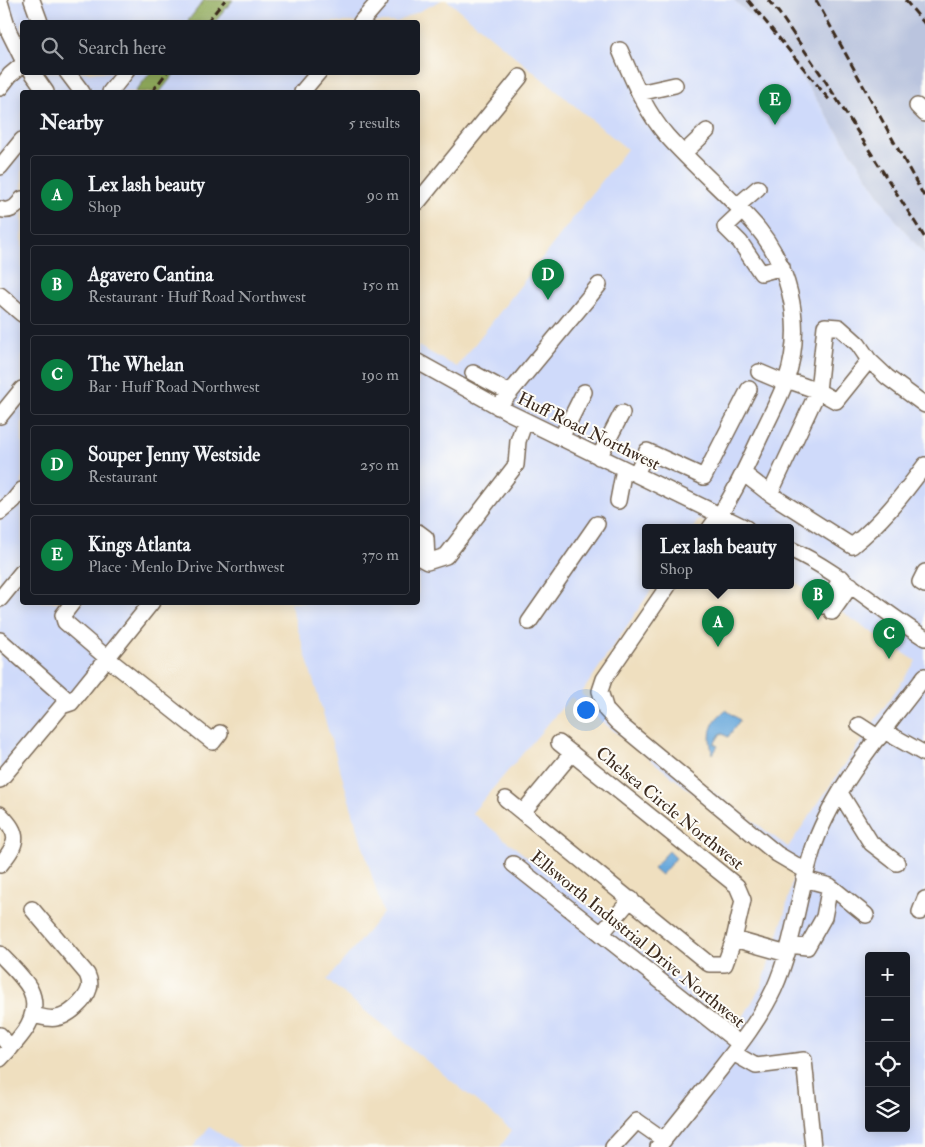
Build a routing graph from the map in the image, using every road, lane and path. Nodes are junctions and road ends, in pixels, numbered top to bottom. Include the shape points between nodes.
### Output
1 (32, 0) edge
2 (380, 0) edge
3 (0, 2) edge
4 (39, 20) edge
5 (363, 20) edge
6 (620, 50) dead end
7 (20, 54) edge
8 (20, 67) edge
9 (34, 75) edge
10 (69, 75) edge
11 (124, 75) edge
12 (316, 75) edge
13 (520, 77) dead end
14 (675, 85) dead end
15 (0, 88) edge
16 (45, 90) edge
17 (80, 90) edge
18 (112, 90) edge
19 (304, 90) edge
20 (639, 93) junction
21 (707, 131) dead end
22 (20, 142) edge
23 (684, 153) junction
24 (0, 167) edge
25 (758, 188) dead end
26 (420, 200) edge
27 (20, 201) edge
28 (0, 208) edge
29 (740, 208) junction
30 (782, 268) junction
31 (599, 284) dead end
32 (0, 295) edge
33 (20, 310) edge
34 (869, 360) junction
35 (420, 363) edge
36 (759, 372) dead end
37 (473, 373) dead end
38 (786, 381) junction
39 (749, 389) dead end
40 (20, 391) edge
41 (818, 391) junction
42 (584, 392) dead end
43 (510, 393) junction
44 (925, 405) edge
45 (498, 407) junction
46 (622, 413) dead end
47 (0, 416) edge
48 (525, 420) junction
49 (562, 438) junction
50 (599, 456) junction
51 (925, 465) edge
52 (630, 471) junction
53 (743, 473) junction
54 (20, 492) edge
55 (770, 494) junction
56 (618, 501) dead end
57 (0, 512) edge
58 (720, 516) junction
59 (597, 524) dead end
60 (713, 524) edge
61 (737, 524) edge
62 (420, 534) edge
63 (794, 551) edge
64 (422, 559) edge
65 (925, 572) edge
66 (20, 574) edge
67 (847, 582) junction
68 (925, 584) edge
69 (666, 589) edge
70 (2, 593) edge
71 (832, 604) dead end
72 (71, 605) edge
73 (150, 605) edge
74 (529, 622) dead end
75 (925, 638) edge
76 (0, 640) edge
77 (107, 658) junction
78 (925, 676) edge
79 (71, 703) junction
80 (859, 725) dead end
81 (220, 733) dead end
82 (882, 734) junction
83 (559, 743) dead end
84 (572, 753) junction
85 (925, 754) edge
86 (0, 780) edge
87 (840, 793) junction
88 (506, 799) dead end
89 (523, 812) junction
90 (0, 814) edge
91 (897, 863) dead end
92 (513, 864) dead end
93 (0, 865) edge
94 (805, 875) junction
95 (830, 886) junction
96 (631, 899) junction
97 (32, 909) dead end
98 (866, 915) dead end
99 (795, 920) junction
100 (818, 929) junction
101 (602, 934) junction
102 (734, 939) junction
103 (788, 949) junction
104 (0, 954) edge
105 (32, 1015) junction
106 (0, 1035) edge
107 (11, 1048) junction
108 (736, 1049) junction
109 (0, 1059) edge
110 (661, 1143) edge
111 (613, 1147) edge
112 (813, 1147) edge

1 - 4 street
2 - 5 street
3 - 7 street
6 - 20 street
8 - 15 street
9 - 16 street
10 - 17 street
11 - 18 street
12 - 19 street
13 - 26 street
14 - 20 street
20 - 23 street via 650,114
21 - 23 street
22 - 24 street
23 - 29 street
25 - 29 street
27 - 28 street via 14,208
29 - 30 street via 775,240
29 - 30 street via 725,227 740,242 761,273
30 - 38 street via 796,291 792,360
31 - 43 street
32 - 33 street
34 - 41 street via 836,401
34 - 41 street via 858,344 839,327 825,326
34 - 44 street
35 - 45 street, Huff Road Northwest
36 - 38 street
37 - 43 street
38 - 41 street
38 - 53 street
39 - 52 street via 704,477 647,451
40 - 47 street
41 - 55 street
42 - 49 street
43 - 45 street
45 - 48 street, Huff Road Northwest
46 - 50 street
48 - 49 street, Huff Road Northwest
48 - 64 street via 518,441 516,465 446,556
49 - 50 street, Huff Road Northwest
50 - 52 street, Huff Road Northwest
51 - 55 street via 896,504 852,546
52 - 56 street
52 - 58 street, Huff Road Northwest
53 - 55 street
53 - 58 street
54 - 57 street
58 - 60 street
58 - 61 street, Huff Road Northwest
59 - 74 street
62 - 64 street via 426,538
63 - 67 street
65 - 68 street via 920,582
66 - 70 street
67 - 71 street
67 - 75 street
69 - 94 street via 604,678 600,690 606,710
72 - 77 street via 62,618
73 - 77 street
76 - 79 street
77 - 79 street
77 - 81 street via 212,742
78 - 82 street
79 - 86 street via 62,706
80 - 82 street
82 - 85 street
82 - 87 street
83 - 84 street, Chelsea Circle Northwest
84 - 89 street
84 - 102 street, Chelsea Circle Northwest via 737,886 743,900
87 - 91 street via 872,843
87 - 94 street via 816,841
88 - 89 street, Chelsea Circle Northwest
89 - 96 street, Chelsea Circle Northwest
90 - 93 street via 14,830 16,838
92 - 101 street, Ellsworth Industrial Drive Northwest
94 - 95 street
94 - 99 street
95 - 98 street
95 - 100 street via 824,917
96 - 101 street
96 - 102 street, Chelsea Circle Northwest via 710,964 725,964
97 - 105 street via 90,981 84,998 64,1016
99 - 100 street
99 - 103 street
100 - 103 street via 807,947
101 - 108 street, Ellsworth Industrial Drive Northwest
102 - 103 street
103 - 108 street via 760,1015
104 - 105 street via 30,990
105 - 107 street via 28,1026
106 - 107 street
107 - 109 street
108 - 110 street
108 - 112 street, Ellsworth Industrial Drive Northwest via 756,1066 804,1060
110 - 111 street via 637,1121

